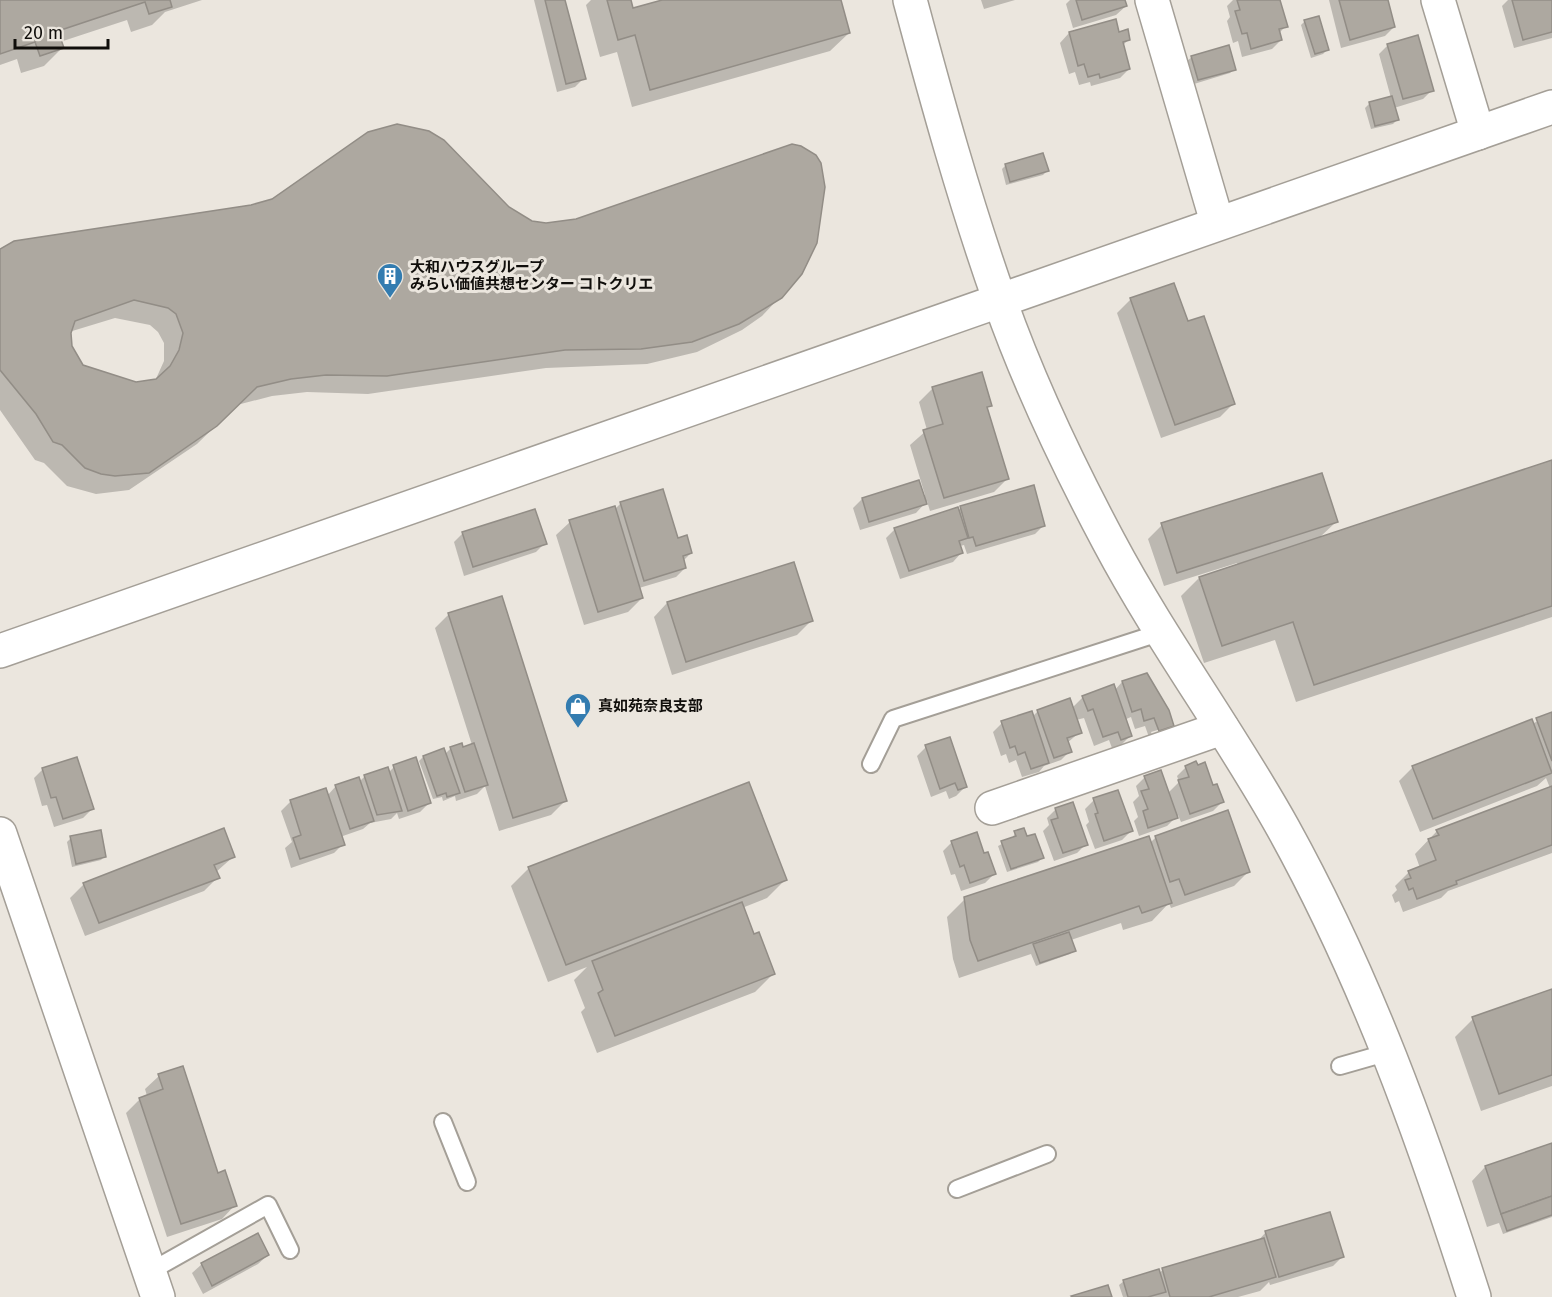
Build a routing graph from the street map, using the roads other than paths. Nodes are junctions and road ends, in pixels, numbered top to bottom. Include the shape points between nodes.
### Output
1 (909, 0) edge
2 (1152, 0) edge
3 (1438, 0) edge
4 (1552, 106) edge
5 (1478, 133) junction
6 (1217, 222) junction
7 (999, 300) junction
8 (1162, 632) junction
9 (0, 651) edge
10 (1222, 729) junction
11 (871, 764) dead end
12 (992, 808) dead end
13 (0, 834) edge
14 (1389, 1052) junction
15 (1340, 1066) dead end
16 (443, 1122) dead end
17 (1047, 1154) dead end
18 (467, 1182) dead end
19 (957, 1189) dead end
20 (290, 1250) dead end
21 (154, 1284) edge
22 (1474, 1297) edge

1 - 7 street
2 - 6 street
3 - 5 street
4 - 5 street
5 - 6 street
6 - 7 street
7 - 8 street via 1109,542
7 - 9 street
8 - 10 street
8 - 11 lane via 893,719
10 - 12 street
10 - 14 street via 1283,828 1345,950
13 - 21 street
14 - 15 lane
14 - 22 street via 1427,1150
16 - 18 lane
17 - 19 lane
20 - 21 lane via 268,1205

